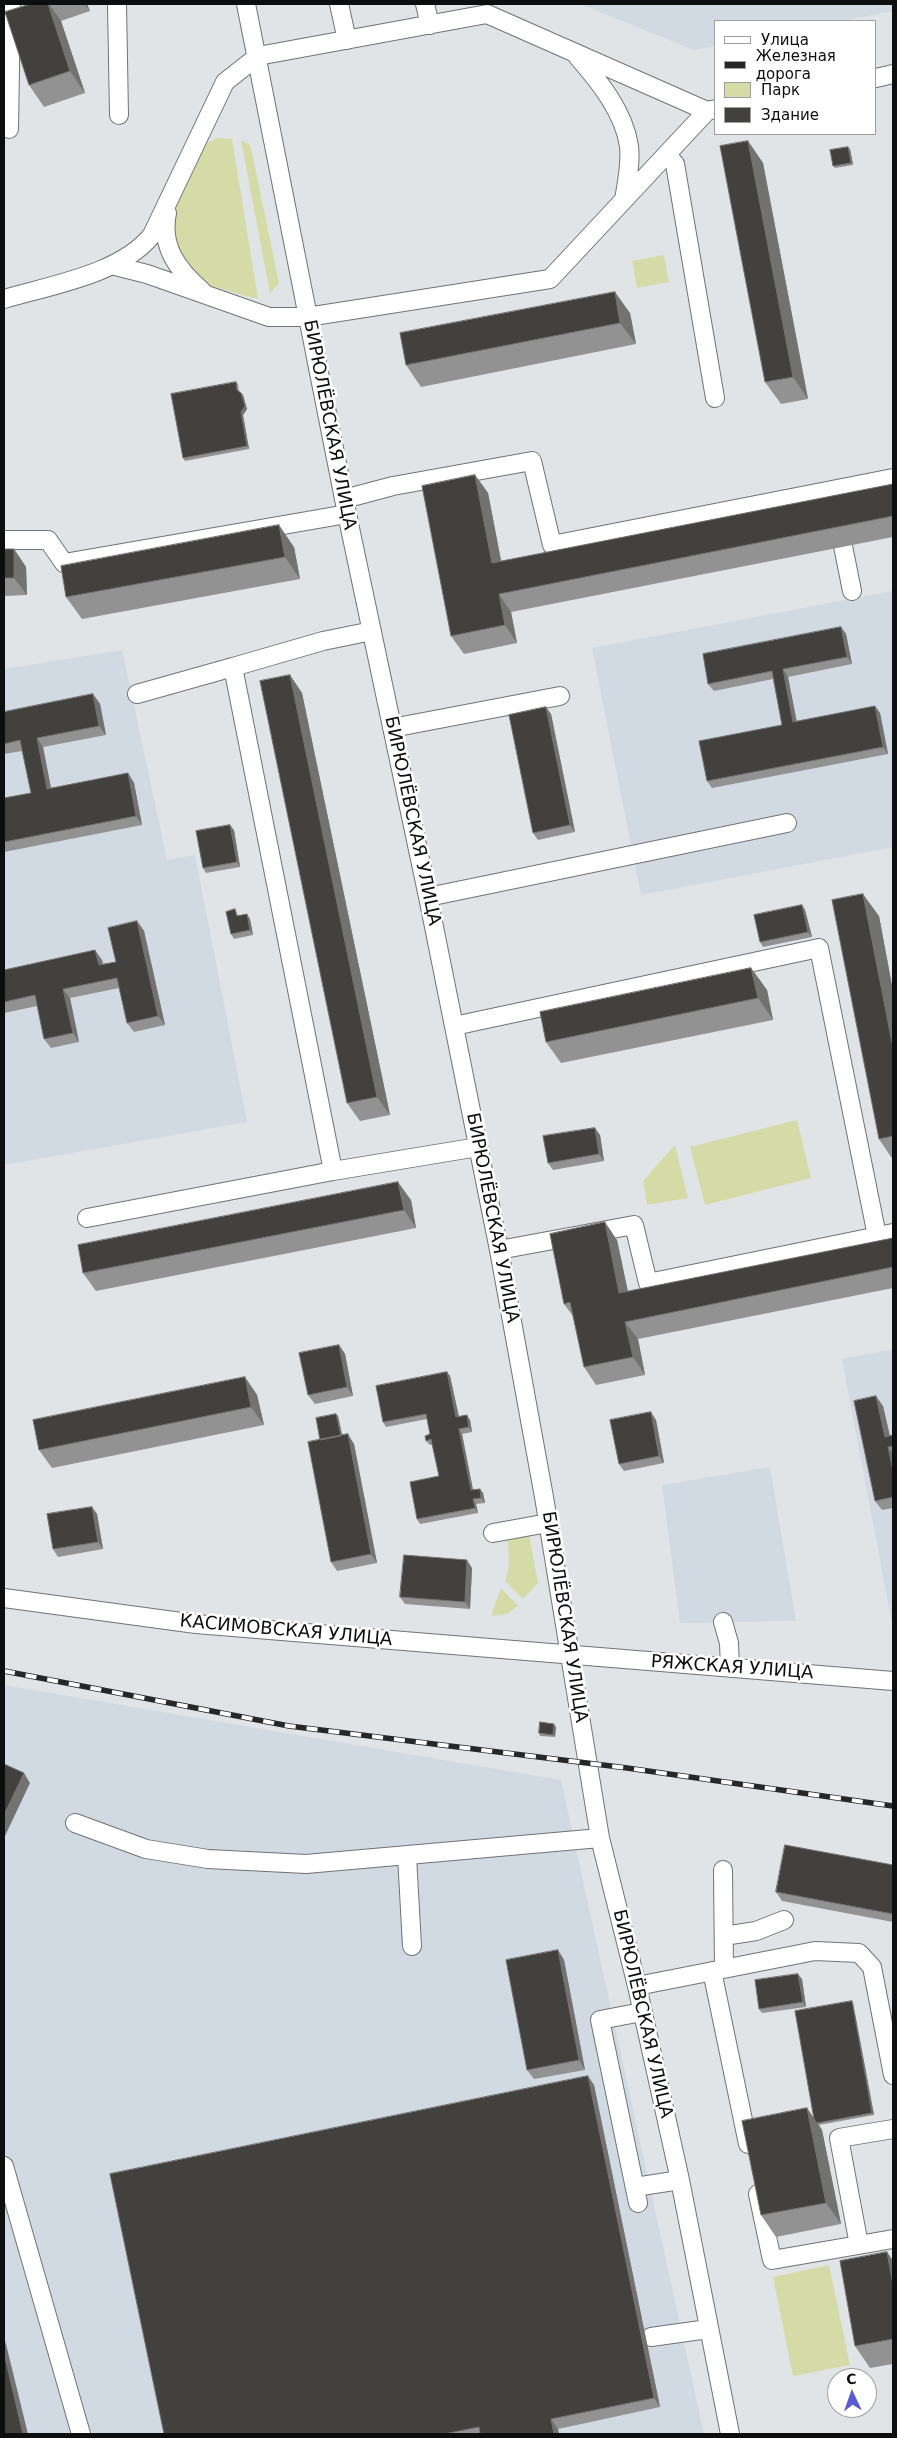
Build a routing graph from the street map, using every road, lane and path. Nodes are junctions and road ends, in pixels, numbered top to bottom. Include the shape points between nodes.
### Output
1 (11, 4) edge
2 (117, 4) edge
3 (246, 4) edge
4 (339, 4) edge
5 (426, 4) edge
6 (430, 25) junction
7 (347, 40) junction
8 (573, 52) junction
9 (258, 56) junction
10 (893, 74) edge
11 (877, 78) edge
12 (711, 110) edge
13 (119, 115) dead end
14 (9, 129) dead end
15 (667, 155) junction
16 (170, 195) junction
17 (624, 200) junction
18 (115, 266) junction
19 (209, 297) junction
20 (4, 299) edge
21 (308, 317) junction
22 (714, 398) dead end
23 (893, 478) edge
24 (345, 507) junction
25 (4, 540) edge
26 (843, 546) edge
27 (852, 591) dead end
28 (372, 631) junction
29 (234, 667) junction
30 (137, 694) dead end
31 (560, 696) dead end
32 (392, 728) junction
33 (787, 822) dead end
34 (428, 897) junction
35 (454, 1026) junction
36 (478, 1147) junction
37 (333, 1171) junction
38 (87, 1218) dead end
39 (885, 1234) edge
40 (499, 1250) junction
41 (548, 1523) junction
42 (494, 1533) dead end
43 (4, 1598) edge
44 (723, 1622) dead end
45 (570, 1656) junction
46 (730, 1668) junction
47 (893, 1681) edge
48 (75, 1823) dead end
49 (600, 1838) junction
50 (406, 1856) junction
51 (723, 1870) dead end
52 (784, 1920) dead end
53 (724, 1936) junction
54 (412, 1946) dead end
55 (718, 1970) junction
56 (637, 1986) junction
57 (642, 2012) junction
58 (893, 2075) edge
59 (893, 2129) edge
60 (4, 2166) edge
61 (680, 2180) junction
62 (893, 2239) edge
63 (859, 2245) junction
64 (708, 2329) junction
65 (652, 2337) dead end
66 (81, 2434) edge
67 (730, 2434) edge

1 - 14 street
2 - 13 street
3 - 9 street, БИРЮЛЁВСКАЯ УЛИЦА
4 - 7 street
5 - 6 street
6 - 7 street
6 - 8 street via 487,14
7 - 9 street
8 - 12 street
8 - 17 street via 592,73 624,127 629,147
9 - 16 street via 225,82
9 - 21 street, БИРЮЛЁВСКАЯ УЛИЦА
10 - 11 street
12 - 15 street
15 - 17 street
15 - 22 street via 675,164
16 - 18 street via 152,235 142,248
16 - 19 street via 165,222 170,252 188,279
17 - 21 street via 550,279
18 - 19 street via 148,274
18 - 20 street
19 - 21 street via 270,317
21 - 24 street, БИРЮЛЁВСКАЯ УЛИЦА
23 - 24 street via 834,498 552,545 532,461 393,486
24 - 25 street via 64,563 48,540
24 - 28 street, БИРЮЛЁВСКАЯ УЛИЦА
26 - 27 street
28 - 29 street via 323,641
28 - 32 street, БИРЮЛЁВСКАЯ УЛИЦА
29 - 30 street
29 - 37 street
31 - 32 street
32 - 34 street, БИРЮЛЁВСКАЯ УЛИЦА
33 - 34 street
34 - 35 street, БИРЮЛЁВСКАЯ УЛИЦА
35 - 36 street, БИРЮЛЁВСКАЯ УЛИЦА
35 - 39 street via 819,948
36 - 37 street
36 - 40 street, БИРЮЛЁВСКАЯ УЛИЦА
37 - 38 street
39 - 40 street via 648,1282 634,1224
40 - 41 street, БИРЮЛЁВСКАЯ УЛИЦА
41 - 42 street
41 - 45 street, БИРЮЛЁВСКАЯ УЛИЦА
43 - 45 street, КАСИМОВСКАЯ УЛИЦА via 196,1624
44 - 46 street via 729,1643
45 - 46 street, РЯЖСКАЯ УЛИЦА
45 - 49 street, БИРЮЛЁВСКАЯ УЛИЦА
46 - 47 street, РЯЖСКАЯ УЛИЦА
48 - 50 street via 146,1849 208,1859 306,1864
49 - 50 street
49 - 56 street, БИРЮЛЁВСКАЯ УЛИЦА
50 - 54 street
51 - 53 street
52 - 53 street via 756,1932
53 - 55 street
55 - 56 street
55 - 58 street via 815,1951 859,1953 872,1967
55 - 63 street via 772,2260
56 - 57 street, БИРЮЛЁВСКАЯ УЛИЦА
57 - 61 street, БИРЮЛЁВСКАЯ УЛИЦА
57 - 61 street via 600,2020 636,2195
59 - 63 street via 839,2138
60 - 66 street
61 - 64 street, БИРЮЛЁВСКАЯ УЛИЦА
62 - 63 street
64 - 65 street
64 - 67 street, БИРЮЛЁВСКАЯ УЛИЦА

